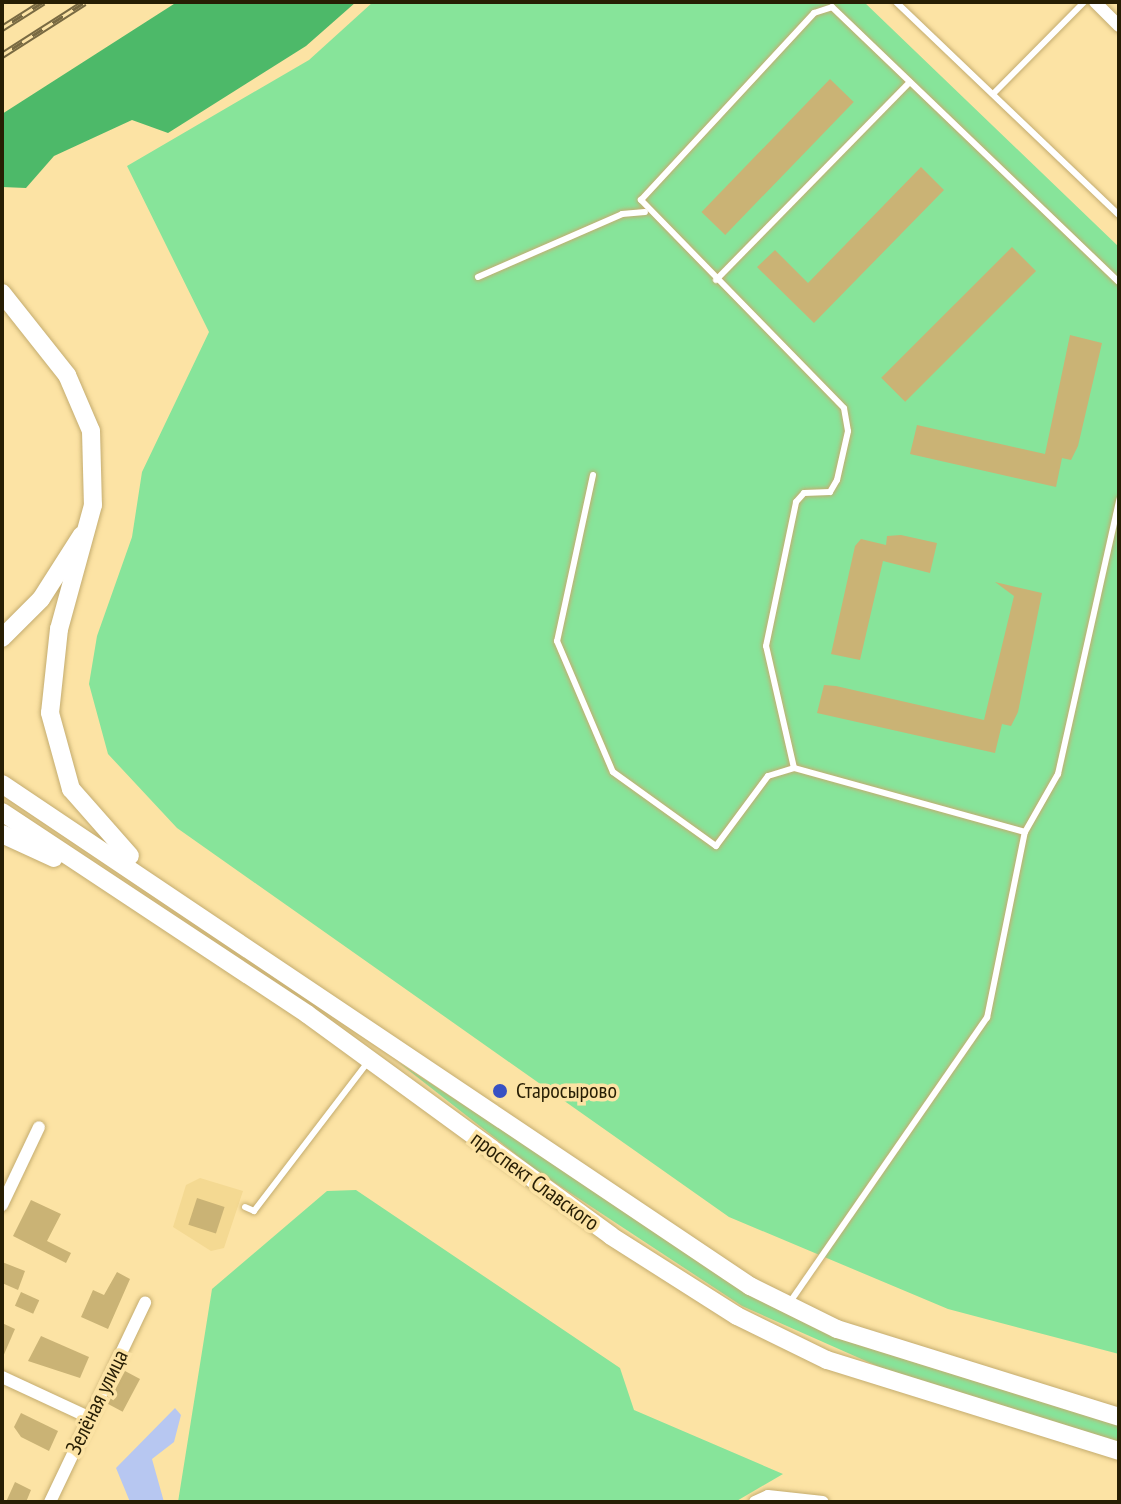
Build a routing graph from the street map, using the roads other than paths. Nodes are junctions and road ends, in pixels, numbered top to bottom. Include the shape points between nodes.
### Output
1 (896, 2) edge
2 (1084, 2) edge
3 (1095, 2) edge
4 (830, 5) edge
5 (1119, 26) edge
6 (910, 82) junction
7 (994, 93) junction
8 (645, 212) junction
9 (1119, 215) edge
10 (478, 277) dead end
11 (716, 280) junction
12 (1119, 282) edge
13 (2, 293) edge
14 (593, 475) dead end
15 (1119, 500) edge
16 (90, 523) junction
17 (2, 638) edge
18 (794, 768) junction
19 (2, 784) edge
20 (2, 812) edge
21 (1025, 832) junction
22 (2, 834) edge
23 (164, 888) junction
24 (148, 908) junction
25 (369, 1060) junction
26 (39, 1127) dead end
27 (2, 1205) edge
28 (245, 1207) dead end
29 (145, 1303) dead end
30 (788, 1305) junction
31 (2, 1377) edge
32 (88, 1417) junction
33 (1119, 1417) edge
34 (1119, 1451) edge
35 (50, 1502) edge
36 (755, 1502) edge
37 (823, 1502) edge

1 - 7 lane
2 - 7 lane
3 - 5 street
4 - 6 lane
4 - 8 lane via 814,13 646,189
6 - 11 lane
6 - 12 lane
7 - 9 lane
8 - 10 lane via 622,214
8 - 11 lane
11 - 18 lane via 832,391 848,431 830,492 804,493 796,502 766,646
13 - 16 main road via 67,375 85,413 95,462
14 - 18 lane via 557,641 613,772 716,846 768,776
15 - 21 lane via 1058,774
16 - 17 main road via 41,599
16 - 23 main road via 59,629 50,713 56,750 95,823
18 - 21 lane
19 - 23 main road, проспект Славского
20 - 24 main road, проспект Славского
21 - 30 lane via 987,1018
22 - 24 main road
23 - 30 main road, проспект Славского via 627,1206
24 - 25 main road, проспект Славского
25 - 28 lane via 254,1211
25 - 34 main road, проспект Славского via 611,1236 737,1316 827,1360
26 - 27 street
29 - 32 street, Зелёная улица
30 - 33 main road, проспект Славского via 974,1377
31 - 32 street
32 - 35 street, Зелёная улица
36 - 37 street via 768,1496

